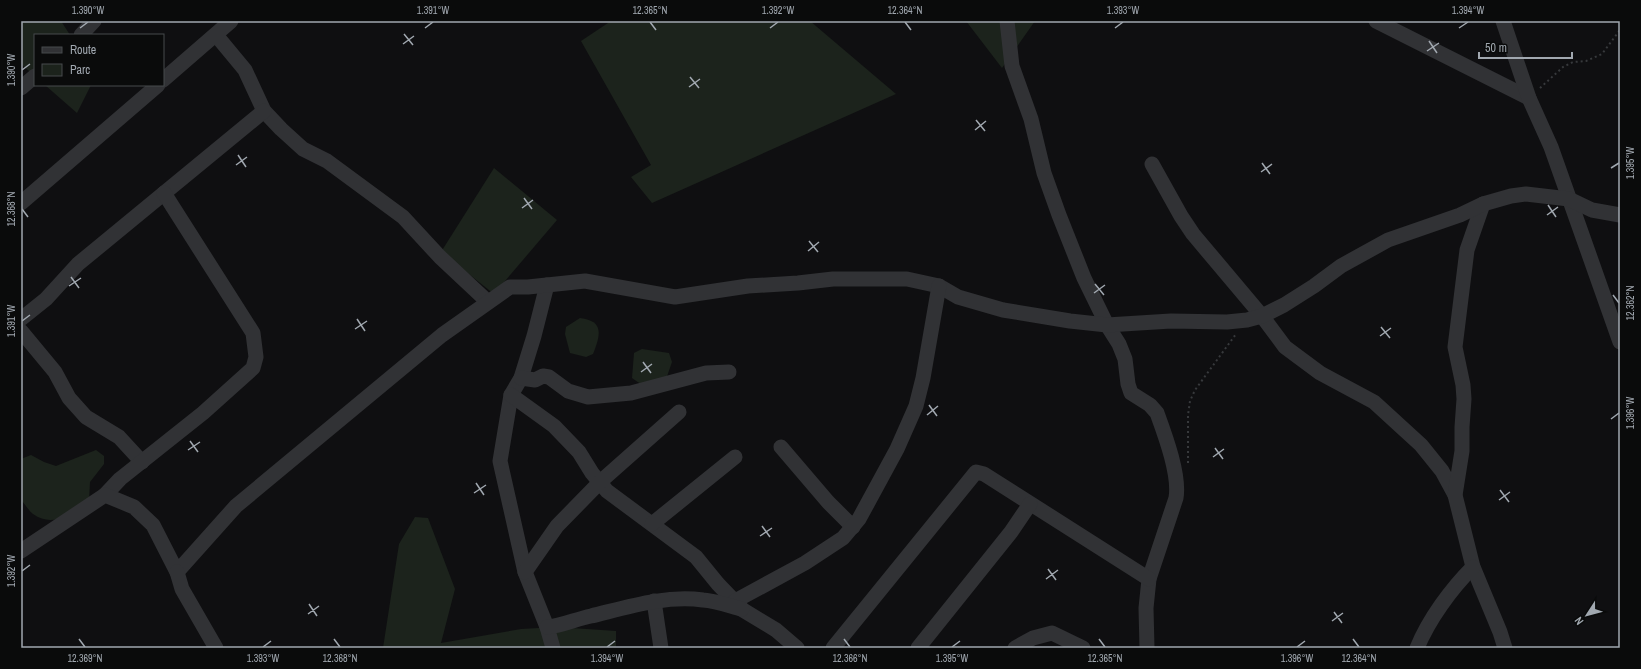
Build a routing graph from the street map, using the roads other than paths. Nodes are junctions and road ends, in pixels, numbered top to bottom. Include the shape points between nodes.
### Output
1 (94, 21) edge
2 (231, 21) edge
3 (1007, 21) edge
4 (1376, 21) edge
5 (1503, 21) edge
6 (82, 34) edge
7 (216, 35) junction
8 (34, 77) edge
9 (164, 79) edge
10 (157, 86) edge
11 (21, 88) edge
12 (1530, 98) junction
13 (264, 111) junction
14 (1152, 164) dead end
15 (164, 194) junction
16 (1569, 199) junction
17 (21, 203) edge
18 (1484, 204) junction
19 (1620, 215) edge
20 (547, 285) junction
21 (939, 286) junction
22 (488, 302) junction
23 (1262, 316) junction
24 (21, 319) edge
25 (1107, 326) junction
26 (21, 331) edge
27 (1620, 342) edge
28 (729, 372) dead end
29 (521, 378) junction
30 (511, 395) junction
31 (679, 412) dead end
32 (781, 447) dead end
33 (735, 457) dead end
34 (142, 462) junction
35 (600, 482) junction
36 (105, 495) junction
37 (1455, 495) junction
38 (1030, 504) junction
39 (652, 524) junction
40 (853, 527) junction
41 (21, 551) edge
42 (1473, 567) junction
43 (178, 572) junction
44 (525, 572) junction
45 (1149, 579) junction
46 (654, 602) junction
47 (739, 606) junction
48 (547, 627) junction
49 (216, 648) edge
50 (553, 648) edge
51 (661, 648) edge
52 (797, 648) edge
53 (833, 648) edge
54 (918, 648) edge
55 (1014, 648) edge
56 (1083, 648) edge
57 (1147, 648) edge
58 (1416, 648) edge
59 (1505, 648) edge

1 - 6 street
2 - 7 street
3 - 25 street via 1012,66 1031,119 1044,173 1084,278
4 - 12 street
5 - 12 street
7 - 9 street
7 - 13 street via 245,70
8 - 11 street
10 - 17 street
12 - 16 street
13 - 15 street
13 - 22 street via 303,149 327,161 403,217 440,257
14 - 23 street via 1193,234
15 - 24 street via 78,264 46,298
15 - 34 street via 253,333 256,357 253,368 203,413
16 - 18 street via 1526,194
16 - 19 street via 1592,210
16 - 27 street
18 - 23 street via 1388,240 1341,266 1284,305
18 - 37 street via 1467,250 1455,347 1464,399 1462,451
20 - 21 street via 585,281 675,298 748,286 833,279 907,279
20 - 22 street via 510,287
20 - 29 street
21 - 25 street via 958,297 1003,310
21 - 40 street via 916,406 897,449
22 - 43 street via 442,335 236,506
23 - 25 street via 1227,322 1171,321
23 - 37 street via 1285,347 1320,373 1374,402 1404,428 1442,471
25 - 45 street via 1125,359 1131,393 1157,413 1178,488
26 - 34 street via 55,372 69,398 86,417 119,437
28 - 29 street via 706,373 632,393 588,396 568,391 549,377 543,376 535,380
29 - 30 street
30 - 35 street via 554,426 579,452
30 - 44 street via 500,461
31 - 35 street
32 - 40 street
33 - 39 street
34 - 36 street
35 - 39 street via 607,491
35 - 44 street via 557,526
36 - 41 street
36 - 43 street via 134,507 154,525
37 - 42 street
38 - 45 street
38 - 53 street via 984,474 976,472
38 - 54 street via 1011,532
39 - 47 street via 696,557
40 - 47 street via 843,538
42 - 58 street via 1435,615
42 - 59 street
43 - 49 street via 182,588
44 - 48 street
45 - 57 street via 1146,608
46 - 47 street via 678,598
46 - 48 street
46 - 51 street
47 - 52 street via 776,630
48 - 50 street
55 - 56 street via 1033,638 1052,633

